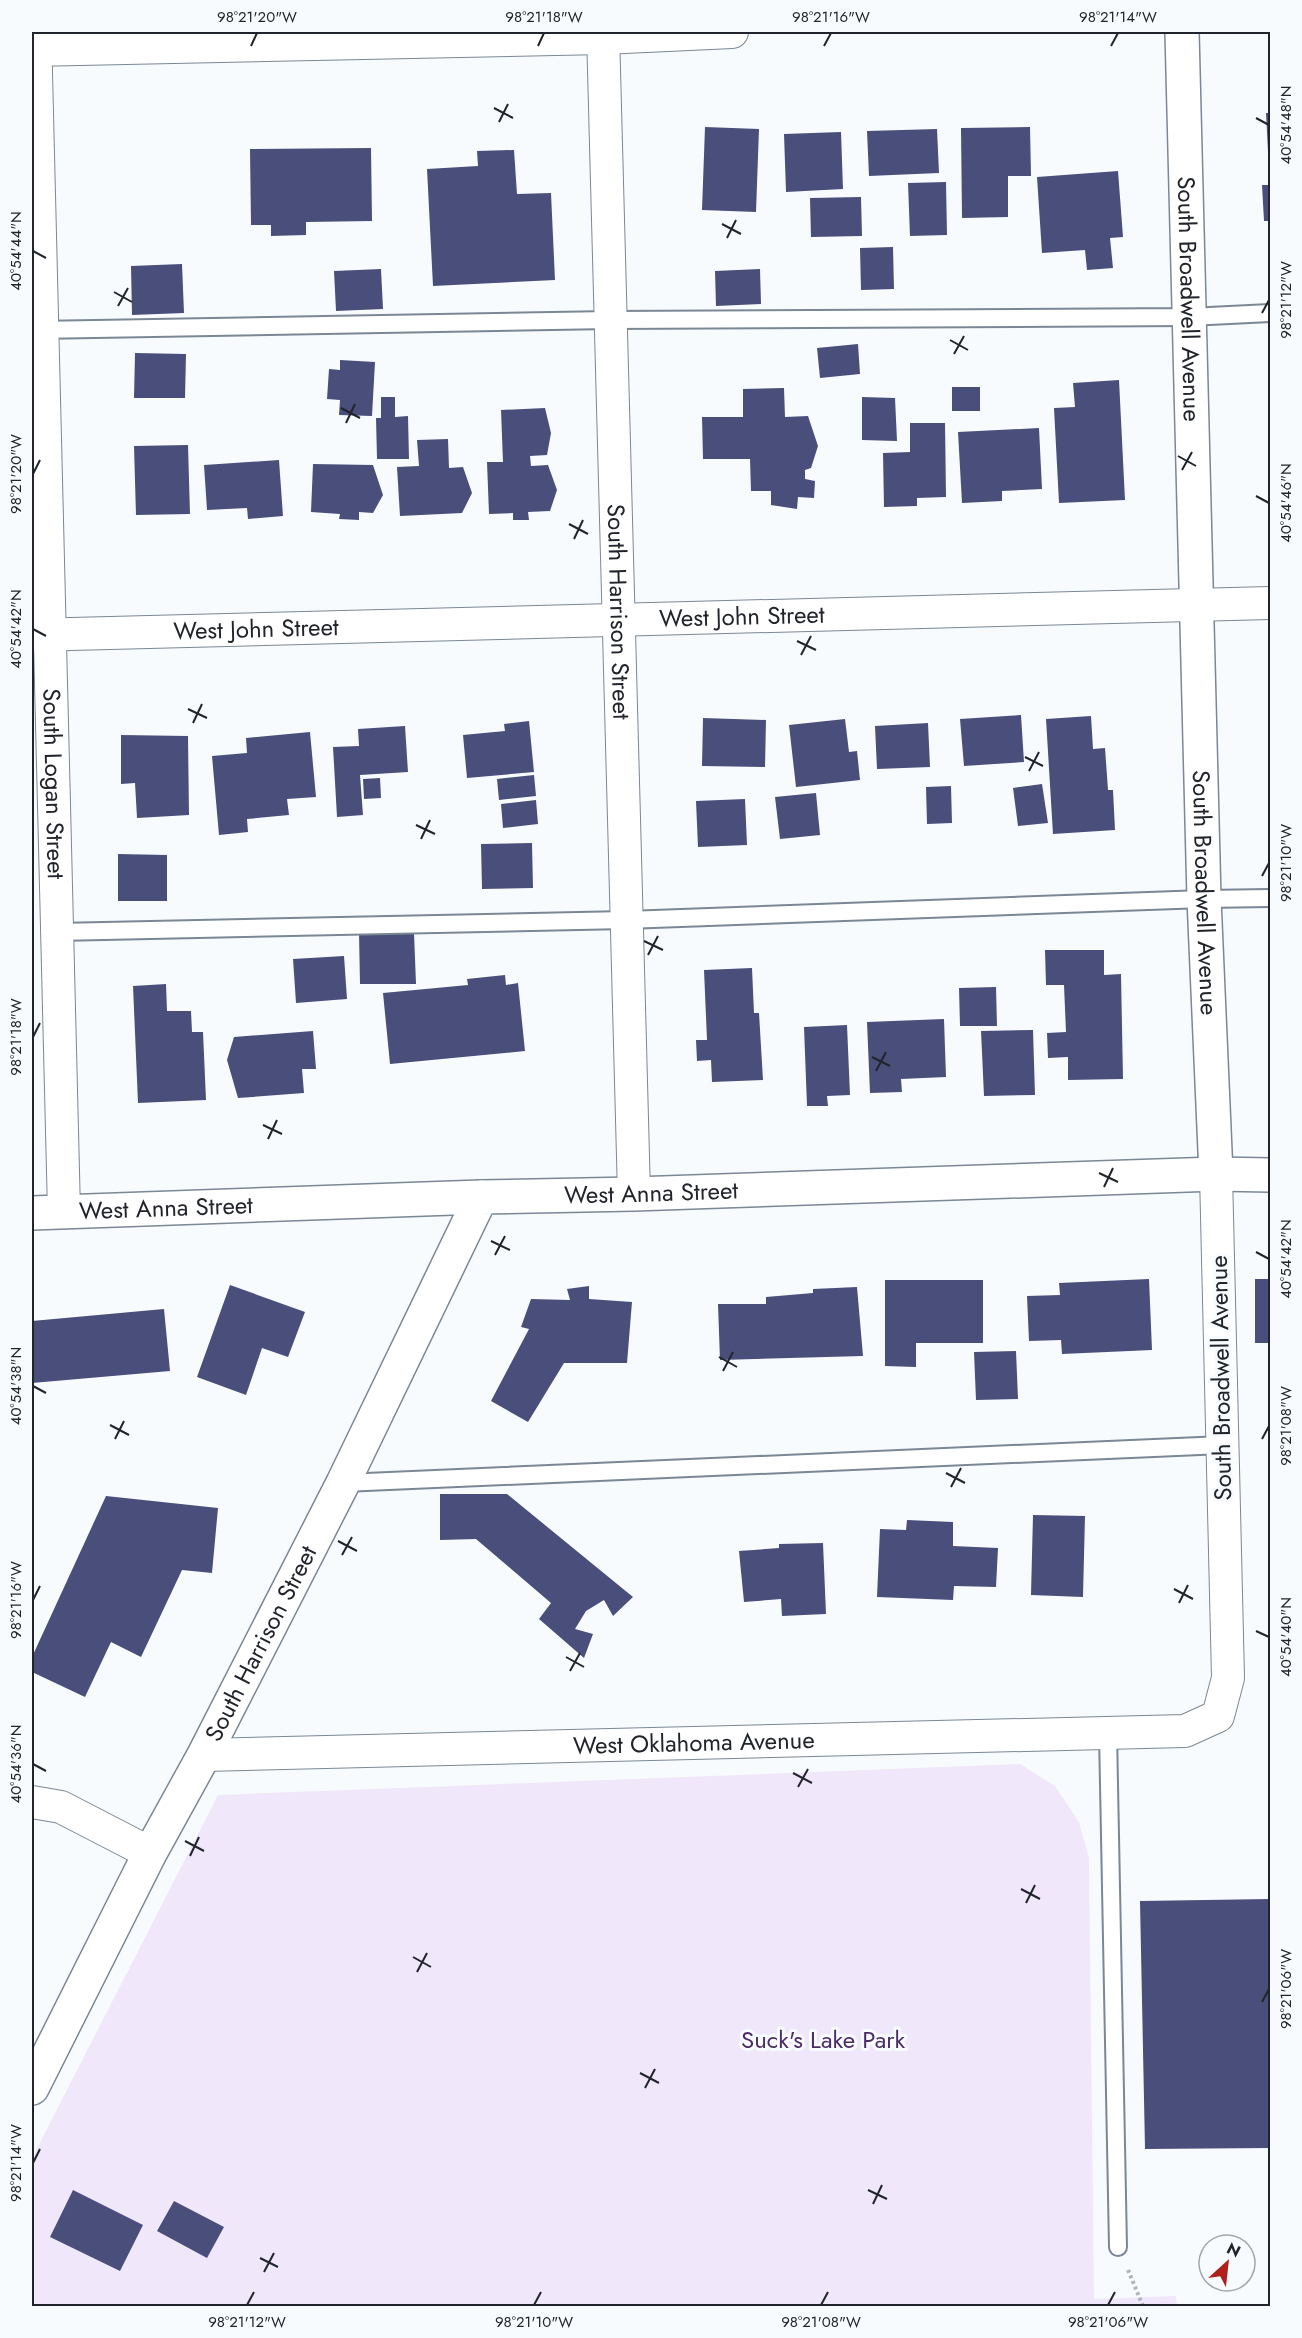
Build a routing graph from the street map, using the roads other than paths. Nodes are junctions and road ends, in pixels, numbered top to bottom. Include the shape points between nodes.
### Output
1 (732, 32) edge
2 (1182, 32) edge
3 (603, 34) edge
4 (34, 44) edge
5 (1270, 314) edge
6 (1190, 317) junction
7 (610, 320) junction
8 (37, 330) edge
9 (1270, 603) edge
10 (1196, 604) junction
11 (618, 619) junction
12 (41, 635) edge
13 (1270, 898) edge
14 (1204, 899) junction
15 (626, 920) junction
16 (57, 932) junction
17 (1216, 1174) junction
18 (1270, 1174) edge
19 (634, 1194) junction
20 (481, 1197) junction
21 (64, 1212) junction
22 (32, 1213) edge
23 (1223, 1445) junction
24 (343, 1483) junction
25 (1185, 1731) joint
26 (1108, 1733) junction
27 (204, 1755) junction
28 (32, 1802) edge
29 (150, 1853) junction
30 (32, 2088) edge
31 (1118, 2247) road end

1 - 3 street
2 - 6 main road, South Broadwell Avenue
3 - 4 street
3 - 7 street, South Harrison Street
4 - 8 street, South Logan Street
5 - 6 lane
6 - 7 lane
6 - 10 main road, South Broadwell Avenue
7 - 8 lane
7 - 11 street, South Harrison Street
8 - 12 street, South Logan Street
9 - 10 street, West John Street
10 - 11 street, West John Street
10 - 14 main road, South Broadwell Avenue
11 - 12 street, West John Street
11 - 15 street, South Harrison Street
12 - 16 street, South Logan Street
13 - 14 lane
14 - 15 lane
14 - 17 main road, South Broadwell Avenue
15 - 16 lane
15 - 19 street, South Harrison Street
16 - 21 street, South Logan Street
17 - 18 main road, West Anna Street
17 - 19 main road, West Anna Street
17 - 23 street, South Broadwell Avenue
19 - 20 main road, West Anna Street
20 - 21 main road, West Anna Street
20 - 24 main road, South Harrison Street
21 - 22 main road, West Anna Street
23 - 24 lane
23 - 25 street, South Broadwell Avenue via 1228,1678 1218,1716
24 - 27 main road, South Harrison Street
25 - 26 street, West Oklahoma Avenue
26 - 27 street, West Oklahoma Avenue
26 - 31 lane
27 - 29 main road, South Harrison Street
28 - 29 street via 60,1807
29 - 30 main road, South Harrison Street

